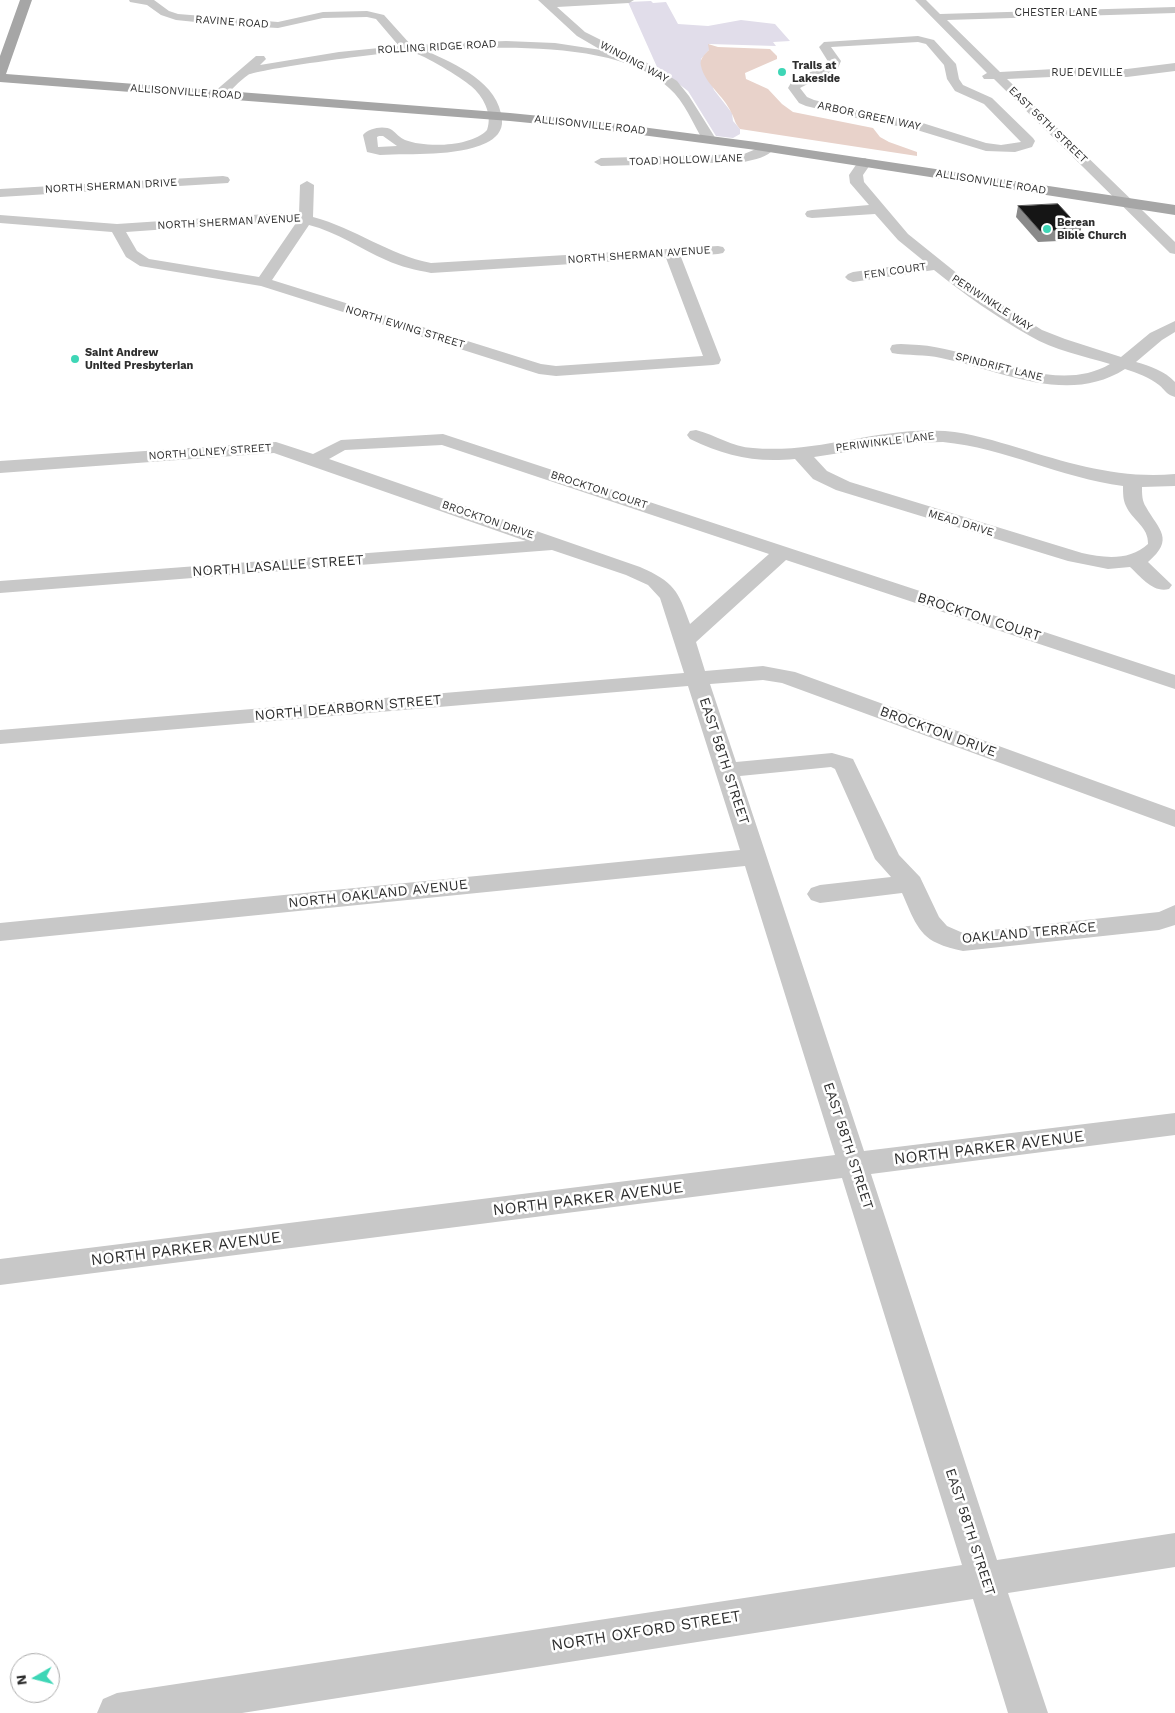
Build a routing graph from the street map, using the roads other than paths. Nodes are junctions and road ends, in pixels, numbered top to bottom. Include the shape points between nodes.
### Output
1 (26, 0) edge
2 (134, 0) edge
3 (629, 0) edge
4 (920, 0) edge
5 (546, 2) edge
6 (1175, 10) edge
7 (938, 17) junction
8 (410, 48) junction
9 (266, 52) dead end
10 (627, 59) junction
11 (1175, 67) edge
12 (248, 71) junction
13 (1135, 72) junction
14 (0, 74) edge
15 (998, 76) junction
16 (962, 77) junction
17 (0, 78) edge
18 (1163, 80) dead end
19 (218, 95) junction
20 (495, 116) junction
21 (709, 139) junction
22 (434, 148) dead end
23 (768, 148) junction
24 (601, 162) dead end
25 (865, 162) junction
26 (223, 180) dead end
27 (307, 185) dead end
28 (0, 192) edge
29 (1128, 203) junction
30 (879, 209) junction
31 (1175, 210) edge
32 (812, 214) dead end
33 (0, 219) edge
34 (306, 219) junction
35 (116, 228) junction
36 (718, 250) dead end
37 (1175, 250) edge
38 (672, 253) junction
39 (937, 265) junction
40 (853, 277) dead end
41 (263, 282) junction
42 (1175, 326) edge
43 (898, 349) dead end
44 (1124, 362) junction
45 (1175, 392) edge
46 (696, 434) dead end
47 (799, 452) junction
48 (315, 460) junction
49 (0, 467) edge
50 (1175, 480) edge
51 (1132, 482) junction
52 (557, 544) junction
53 (783, 552) junction
54 (1134, 560) junction
55 (659, 584) joint
56 (1162, 585) dead end
57 (0, 587) edge
58 (685, 640) junction
59 (697, 678) junction
60 (1175, 682) edge
61 (0, 738) edge
62 (726, 770) junction
63 (1173, 813) edge
64 (756, 857) junction
65 (911, 883) junction
66 (820, 894) dead end
67 (1175, 914) edge
68 (0, 932) edge
69 (1175, 1124) edge
70 (854, 1166) junction
71 (0, 1272) edge
72 (1175, 1550) edge
73 (985, 1579) junction
74 (117, 1713) edge
75 (1028, 1713) edge

1 - 14 main road
2 - 8 street, RAVINE ROAD via 150,2 176,17 225,22 278,25 323,15 367,14 380,17
3 - 5 street
4 - 7 street, EAST 56TH STREET
5 - 10 street, WINDING WAY via 577,31
6 - 7 street, CHESTER LANE
7 - 15 street, EAST 56TH STREET
8 - 10 street, ROLLING RIDGE ROAD via 537,44 583,49
8 - 12 street, ROLLING RIDGE ROAD via 335,55
8 - 20 street via 464,75 484,91
9 - 12 street
10 - 21 street, WINDING WAY via 673,84 684,96
11 - 13 street, RUE DEVILLE
12 - 19 street
13 - 15 street, RUE DEVILLE
13 - 18 street
15 - 16 street, RUE DEVILLE
15 - 29 street, EAST 56TH STREET
16 - 16 street, ARBOR GREEN WAY via 928,41 833,43 826,46 835,63 794,88 803,100 810,103 910,124 980,147 1026,146 1028,141 988,101 955,83
17 - 19 main road, ALLISONVILLE ROAD
19 - 20 main road, ALLISONVILLE ROAD
20 - 21 main road, ALLISONVILLE ROAD
20 - 22 street via 494,131 486,138 465,145
21 - 23 main road, ALLISONVILLE ROAD
23 - 24 street, TOAD HOLLOW LANE via 744,158
23 - 25 main road, ALLISONVILLE ROAD
25 - 29 main road, ALLISONVILLE ROAD
25 - 30 street, PERIWINKLE WAY via 855,179
26 - 28 street, NORTH SHERMAN DRIVE
27 - 34 street
29 - 31 main road, ALLISONVILLE ROAD
29 - 37 street, EAST 56TH STREET
30 - 32 street
30 - 39 street, PERIWINKLE WAY via 904,237
33 - 35 street, NORTH SHERMAN AVENUE
34 - 35 street, NORTH SHERMAN AVENUE via 282,217
34 - 38 street, NORTH SHERMAN AVENUE via 323,223 409,264 428,268
34 - 41 street
35 - 41 street, NORTH EWING STREET via 131,254 145,262
36 - 38 street, NORTH SHERMAN AVENUE
38 - 41 street, NORTH EWING STREET via 713,360 544,370
39 - 40 street, FEN COURT
39 - 44 street, PERIWINKLE WAY via 1036,333
42 - 44 street, SPINDRIFT LANE via 1162,332
43 - 44 street, SPINDRIFT LANE via 942,353 1020,375 1052,380 1098,376
44 - 45 street, PERIWINKLE WAY via 1156,375
46 - 47 street, PERIWINKLE LANE via 736,451 765,454
47 - 51 street, PERIWINKLE LANE via 916,436 945,436 1095,476
47 - 54 street, MEAD DRIVE via 828,480 883,499 1081,559 1112,563
48 - 49 street, NORTH OLNEY STREET via 276,447
48 - 52 street, BROCKTON DRIVE
48 - 53 street, BROCKTON COURT via 341,445 443,438
50 - 51 street
51 - 54 street, MEAD DRIVE via 1136,507 1156,530 1159,542 1154,550
52 - 55 street, BROCKTON DRIVE via 641,574
52 - 57 street, NORTH LASALLE STREET
53 - 58 street
53 - 60 street, BROCKTON COURT
54 - 56 street
55 - 58 street, EAST 58TH STREET via 672,600
58 - 59 street, EAST 58TH STREET
59 - 61 street, NORTH DEARBORN STREET
59 - 62 street, EAST 58TH STREET
59 - 63 street, BROCKTON DRIVE via 751,673 787,677
62 - 64 street, EAST 58TH STREET
62 - 65 street, OAKLAND TERRACE via 840,761 847,766 888,859
64 - 68 street, NORTH OAKLAND AVENUE
64 - 70 street, EAST 58TH STREET
65 - 66 street
65 - 67 street, OAKLAND TERRACE via 931,926 946,937 963,942 1159,921
69 - 70 street, NORTH PARKER AVENUE
70 - 71 street, NORTH PARKER AVENUE
70 - 73 street, EAST 58TH STREET
72 - 73 street, NORTH OXFORD STREET
73 - 74 street, NORTH OXFORD STREET
73 - 75 street, EAST 58TH STREET

